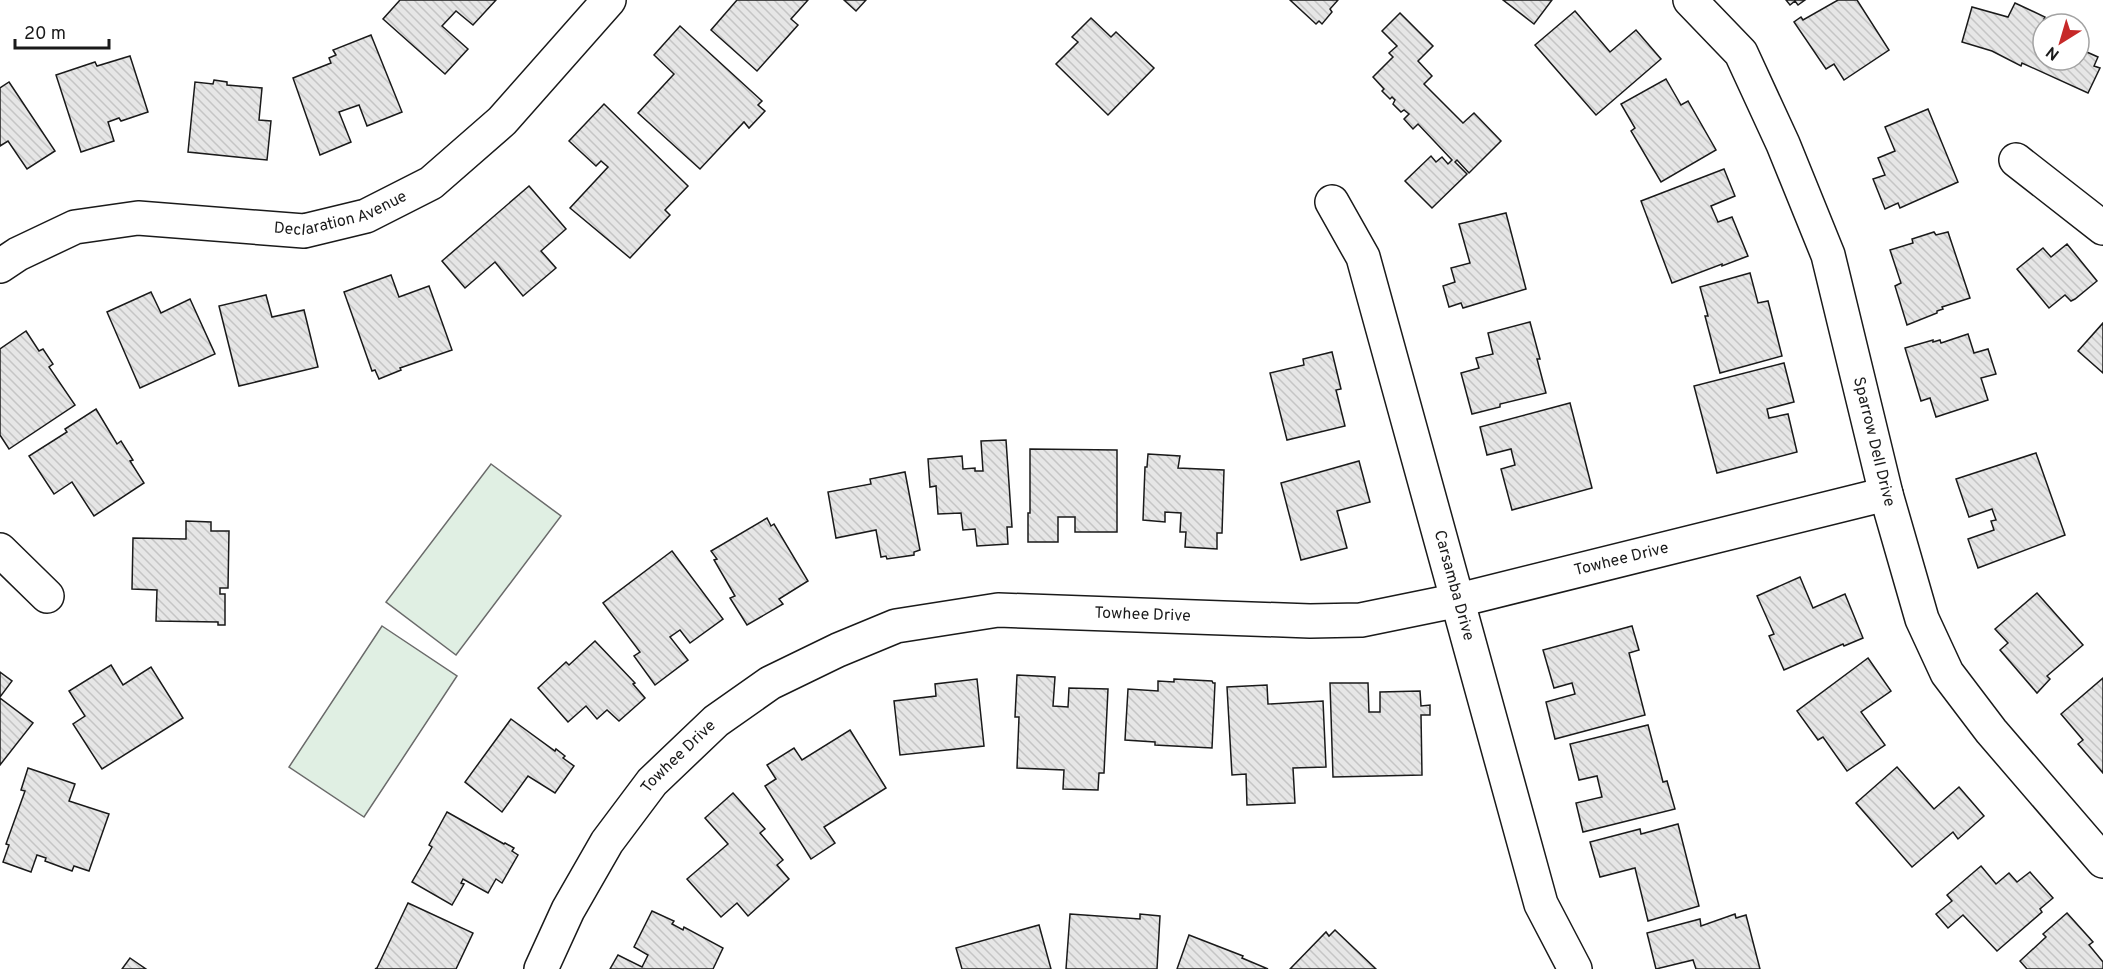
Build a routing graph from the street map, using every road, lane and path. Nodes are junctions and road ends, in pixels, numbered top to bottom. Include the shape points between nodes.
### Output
1 (608, 0) edge
2 (1690, 0) edge
3 (2016, 160) dead end
4 (1332, 202) dead end
5 (2103, 228) edge
6 (0, 266) edge
7 (1886, 494) junction
8 (0, 550) edge
9 (47, 597) dead end
10 (1459, 600) junction
11 (2103, 861) edge
12 (541, 969) edge
13 (1575, 969) edge

1 - 6 street, Declaration Avenue via 502,121 431,183 366,216 304,231 138,218 75,227
2 - 7 street, Sparrow Dell Drive via 1741,53 1828,255
3 - 5 street
4 - 10 street, Carsamba Drive via 1363,256
7 - 10 street, Towhee Drive
7 - 11 street, Sparrow Dell Drive via 1922,619 1947,673 1991,731
8 - 9 street
10 - 12 street, Towhee Drive via 1361,620 998,610 896,626 770,683 716,721 652,782 607,842 568,910
10 - 13 street, Carsamba Drive via 1541,904

